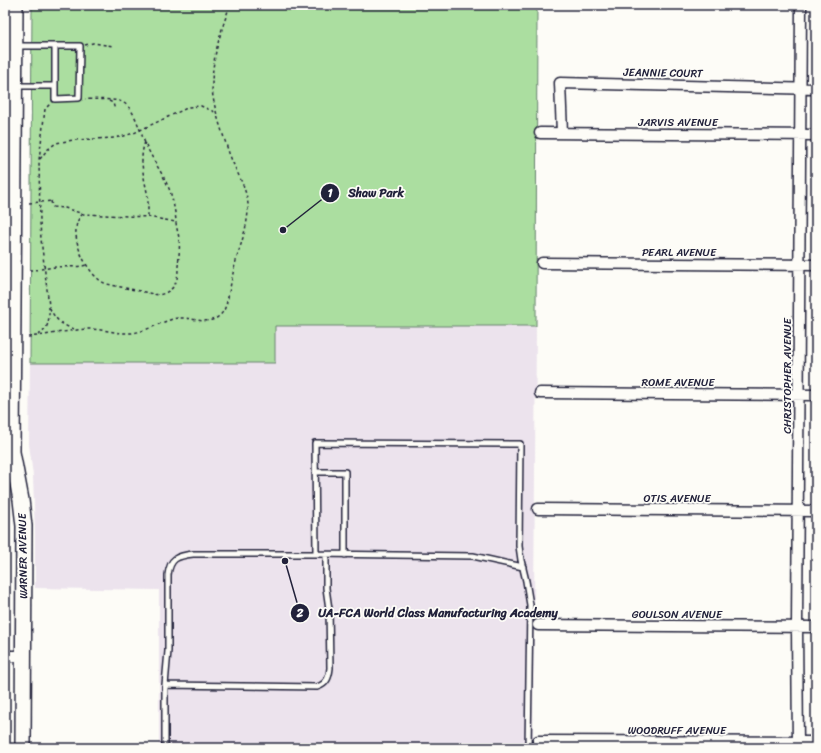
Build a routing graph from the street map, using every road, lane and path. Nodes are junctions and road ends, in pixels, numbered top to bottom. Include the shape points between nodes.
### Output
1 (15, 5) edge
2 (230, 5) edge
3 (801, 5) edge
4 (14, 46) junction
5 (56, 46) junction
6 (80, 46) junction
7 (113, 46) dead end
8 (56, 86) junction
9 (800, 88) junction
10 (816, 89) edge
11 (11, 94) edge
12 (56, 98) junction
13 (79, 98) junction
14 (107, 100) junction
15 (115, 110) dead end
16 (217, 113) junction
17 (140, 130) junction
18 (540, 133) dead end
19 (562, 133) junction
20 (801, 135) junction
21 (816, 135) edge
22 (145, 142) junction
23 (39, 160) junction
24 (29, 202) dead end
25 (40, 202) junction
26 (83, 214) junction
27 (148, 217) junction
28 (9, 218) edge
29 (176, 222) junction
30 (542, 263) dead end
31 (87, 265) junction
32 (799, 265) junction
33 (816, 265) edge
34 (45, 269) junction
35 (29, 270) dead end
36 (49, 306) junction
37 (77, 330) junction
38 (36, 336) junction
39 (9, 337) edge
40 (28, 337) dead end
41 (540, 393) dead end
42 (798, 395) junction
43 (816, 395) edge
44 (9, 462) edge
45 (315, 472) junction
46 (538, 509) dead end
47 (797, 511) junction
48 (816, 511) edge
49 (316, 554) junction
50 (326, 555) junction
51 (345, 555) junction
52 (522, 567) junction
53 (538, 625) dead end
54 (797, 627) junction
55 (816, 627) edge
56 (5, 656) edge
57 (23, 656) junction
58 (165, 685) junction
59 (538, 741) dead end
60 (816, 742) edge
61 (798, 745) edge
62 (22, 748) edge
63 (165, 748) edge
64 (528, 748) edge

1 - 4 street, WARNER AVENUE
2 - 16 path via 219,39 213,71 212,86
3 - 9 street, CHRISTOPHER AVENUE
4 - 5 lane
4 - 11 street, WARNER AVENUE
5 - 6 lane
5 - 8 lane
6 - 7 path via 93,43
6 - 13 lane
8 - 11 lane
8 - 12 lane
9 - 10 street, JEANNIE COURT
9 - 19 street, JEANNIE COURT via 560,83
9 - 20 street, CHRISTOPHER AVENUE
11 - 28 street, WARNER AVENUE
12 - 13 lane
12 - 23 path via 45,109
13 - 14 path
14 - 15 path via 113,104
14 - 17 path via 119,100 126,104
16 - 17 path via 201,106 190,107
16 - 37 path via 248,204 246,224 224,310 211,320 174,319 131,333 97,329
17 - 22 path
17 - 23 path via 114,138 78,139 56,143
18 - 19 street, JARVIS AVENUE
19 - 20 street, JARVIS AVENUE
20 - 21 street, JARVIS AVENUE
20 - 32 street, CHRISTOPHER AVENUE
22 - 27 path via 142,162
22 - 29 path via 169,190
23 - 25 path
24 - 25 path
25 - 26 path via 52,201 54,208 65,208
25 - 34 path
26 - 27 path
26 - 31 path via 78,221 76,233
27 - 29 path
28 - 39 street, WARNER AVENUE
29 - 31 path via 179,242 178,275 175,285 161,295 104,283
30 - 32 street, PEARL AVENUE
31 - 34 path
32 - 33 street, PEARL AVENUE
32 - 42 street, CHRISTOPHER AVENUE
34 - 35 path
34 - 36 path
36 - 37 path via 58,320
36 - 38 path via 47,326 44,332
37 - 38 path
38 - 40 path
39 - 44 street, WARNER AVENUE via 12,452
41 - 42 street, ROME AVENUE
42 - 43 street, ROME AVENUE
42 - 47 street, CHRISTOPHER AVENUE
44 - 57 street, WARNER AVENUE via 21,500 24,526
45 - 49 lane
45 - 51 lane via 345,472
45 - 52 lane via 315,443 520,444 519,546
46 - 47 street, OTIS AVENUE
47 - 48 street, OTIS AVENUE
47 - 54 street, CHRISTOPHER AVENUE
49 - 50 lane
49 - 58 lane via 193,554 174,559 169,566 168,575 168,651
50 - 51 lane
50 - 58 lane via 330,674 322,686
51 - 52 lane via 473,556
52 - 64 lane via 530,605
53 - 54 street, GOULSON AVENUE
54 - 55 street, GOULSON AVENUE
54 - 61 street, CHRISTOPHER AVENUE
56 - 57 street
57 - 62 street, WARNER AVENUE
58 - 63 lane
59 - 61 street, WOODRUFF AVENUE
60 - 61 street, WOODRUFF AVENUE

